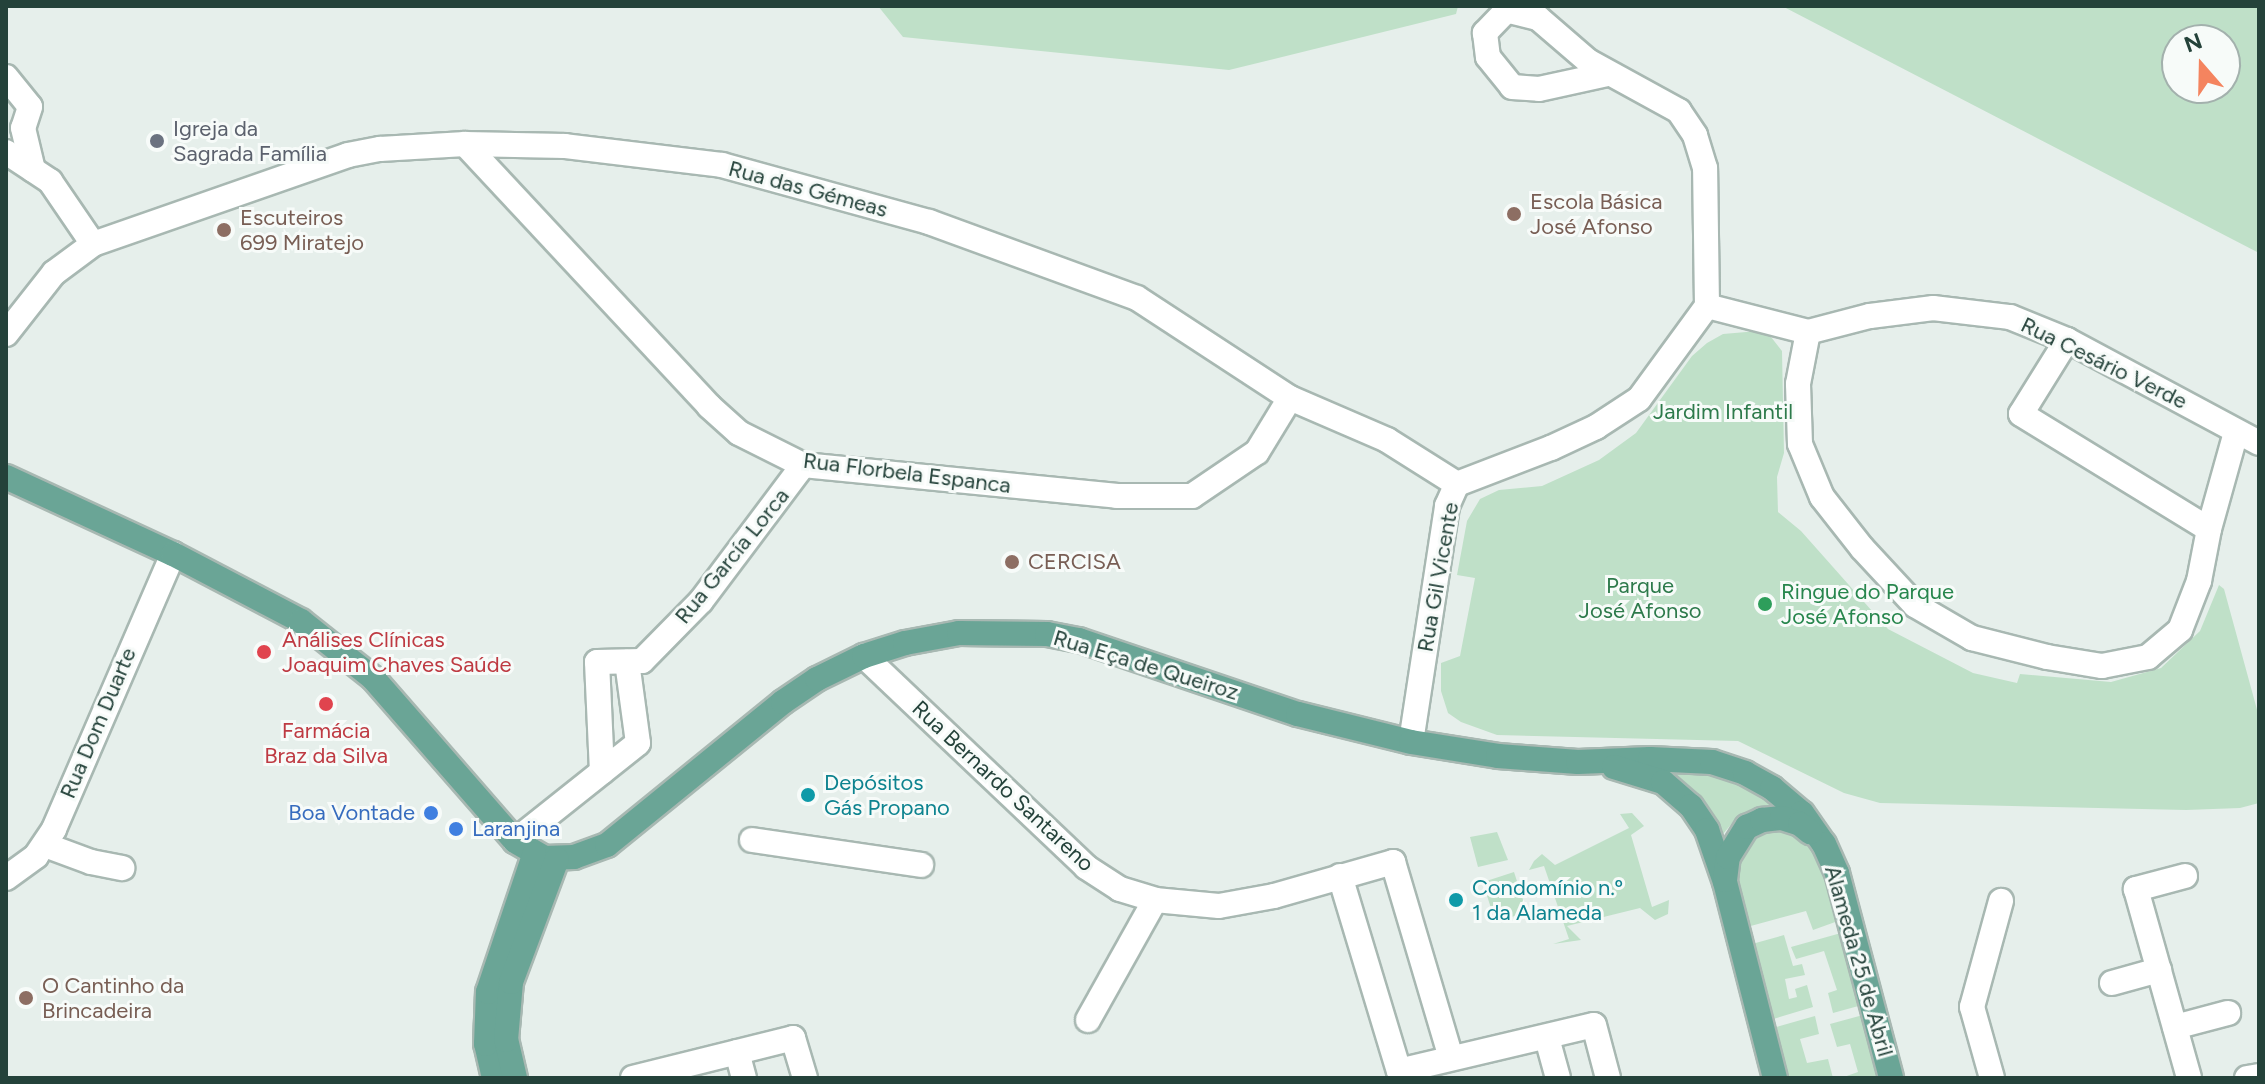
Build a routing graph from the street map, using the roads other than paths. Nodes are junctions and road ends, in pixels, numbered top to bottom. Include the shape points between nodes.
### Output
1 (1608, 74) junction
2 (6, 77) edge
3 (465, 144) junction
4 (6, 152) edge
5 (33, 170) junction
6 (101, 240) junction
7 (1707, 306) junction
8 (1808, 332) junction
9 (6, 334) edge
10 (2067, 340) junction
11 (1290, 398) junction
12 (2236, 432) junction
13 (2259, 443) edge
14 (803, 465) junction
15 (6, 477) edge
16 (1457, 484) junction
17 (2209, 529) junction
18 (173, 554) junction
19 (864, 656) junction
20 (627, 662) junction
21 (1411, 742) junction
22 (1604, 764) junction
23 (602, 772) junction
24 (752, 840) dead end
25 (1824, 844) junction
26 (45, 845) junction
27 (536, 852) junction
28 (921, 865) dead end
29 (122, 868) dead end
30 (1340, 876) junction
31 (2185, 876) dead end
32 (6, 878) edge
33 (1725, 882) junction
34 (1155, 900) junction
35 (2001, 901) dead end
36 (2159, 970) junction
37 (2112, 983) dead end
38 (2228, 1013) dead end
39 (1088, 1020) dead end
40 (2175, 1027) junction
41 (1547, 1038) junction
42 (737, 1052) junction
43 (1451, 1058) junction
44 (2259, 1076) edge
45 (494, 1078) edge
46 (515, 1078) edge
47 (633, 1078) edge
48 (744, 1078) edge
49 (805, 1078) edge
50 (1558, 1078) edge
51 (1608, 1078) edge
52 (1775, 1078) edge
53 (1891, 1078) edge
54 (1992, 1078) edge
55 (2189, 1078) edge
56 (2247, 1078) edge

1 - 1 street via 1538,18 1507,10 1485,33 1488,57 1512,87 1539,89
1 - 7 street via 1679,111 1695,135 1705,168
2 - 5 street via 30,107 23,128
3 - 6 street, Rua das Gémeas via 348,155
3 - 11 street, Rua das Gémeas via 565,146 722,165 929,222 1137,298
3 - 14 street, Rua Florbela Espanca via 709,406 739,433
4 - 5 street
5 - 6 street via 62,194
6 - 9 street, Rua das Gémeas via 54,273
7 - 8 street, Rua Cesário Verde
7 - 16 street, Rua Gil Vicente via 1639,399 1585,432
8 - 10 street, Rua Cesário Verde via 1870,316 1933,308 2010,317
8 - 17 street via 1798,384 1800,444 1822,497 1915,605 1972,638 2102,666 2148,657 2180,630 2199,581
10 - 12 street, Rua Cesário Verde
10 - 17 street via 2021,414
11 - 14 street, Rua Florbela Espanca via 1257,452 1192,496 1117,496
11 - 16 street, Rua das Gémeas via 1387,440
12 - 13 street, Rua Cesário Verde
12 - 17 street
14 - 20 street, Rua García Lorca via 701,601 642,661
15 - 18 main road
16 - 21 street, Rua Gil Vicente via 1447,506
18 - 26 street, Rua Dom Duarte
18 - 27 main road via 275,605 347,654
19 - 21 main road, Rua Eça de Queiroz via 959,633 1047,634 1122,653 1298,714
19 - 27 main road, Rua Eça de Queiroz via 783,702 607,845
19 - 34 street, Rua Bernardo Santareno via 1086,867 1120,889
20 - 23 street via 638,743
20 - 23 street, Rua García Lorca via 597,662
21 - 22 main road, Rua Eça de Queiroz via 1498,756
22 - 25 main road, Alameda 25 de Abril via 1697,761 1745,773 1802,813
22 - 33 main road, Alameda 25 de Abril via 1663,782 1691,806 1707,830
23 - 27 street
24 - 28 street
25 - 33 main road, Alameda 25 de Abril via 1800,824 1782,818 1762,820 1737,839
25 - 53 main road, Alameda 25 de Abril via 1837,873
26 - 29 street
26 - 32 street, Rua Dom Duarte
27 - 45 main road via 488,992 486,1044
27 - 46 main road via 511,982 506,1040
30 - 34 street, Rua Bernardo Santareno via 1219,906
30 - 43 street via 1399,1071
30 - 43 street, Rua Bernardo Santareno via 1393,862
31 - 36 street via 2136,889
33 - 52 main road, Alameda 25 de Abril
34 - 39 street
35 - 54 street via 1972,1007
36 - 37 street
36 - 40 street
38 - 40 street
40 - 55 street
41 - 43 street
41 - 50 street
41 - 51 street via 1594,1025
42 - 47 street
42 - 48 street
42 - 49 street via 793,1038
44 - 56 street

